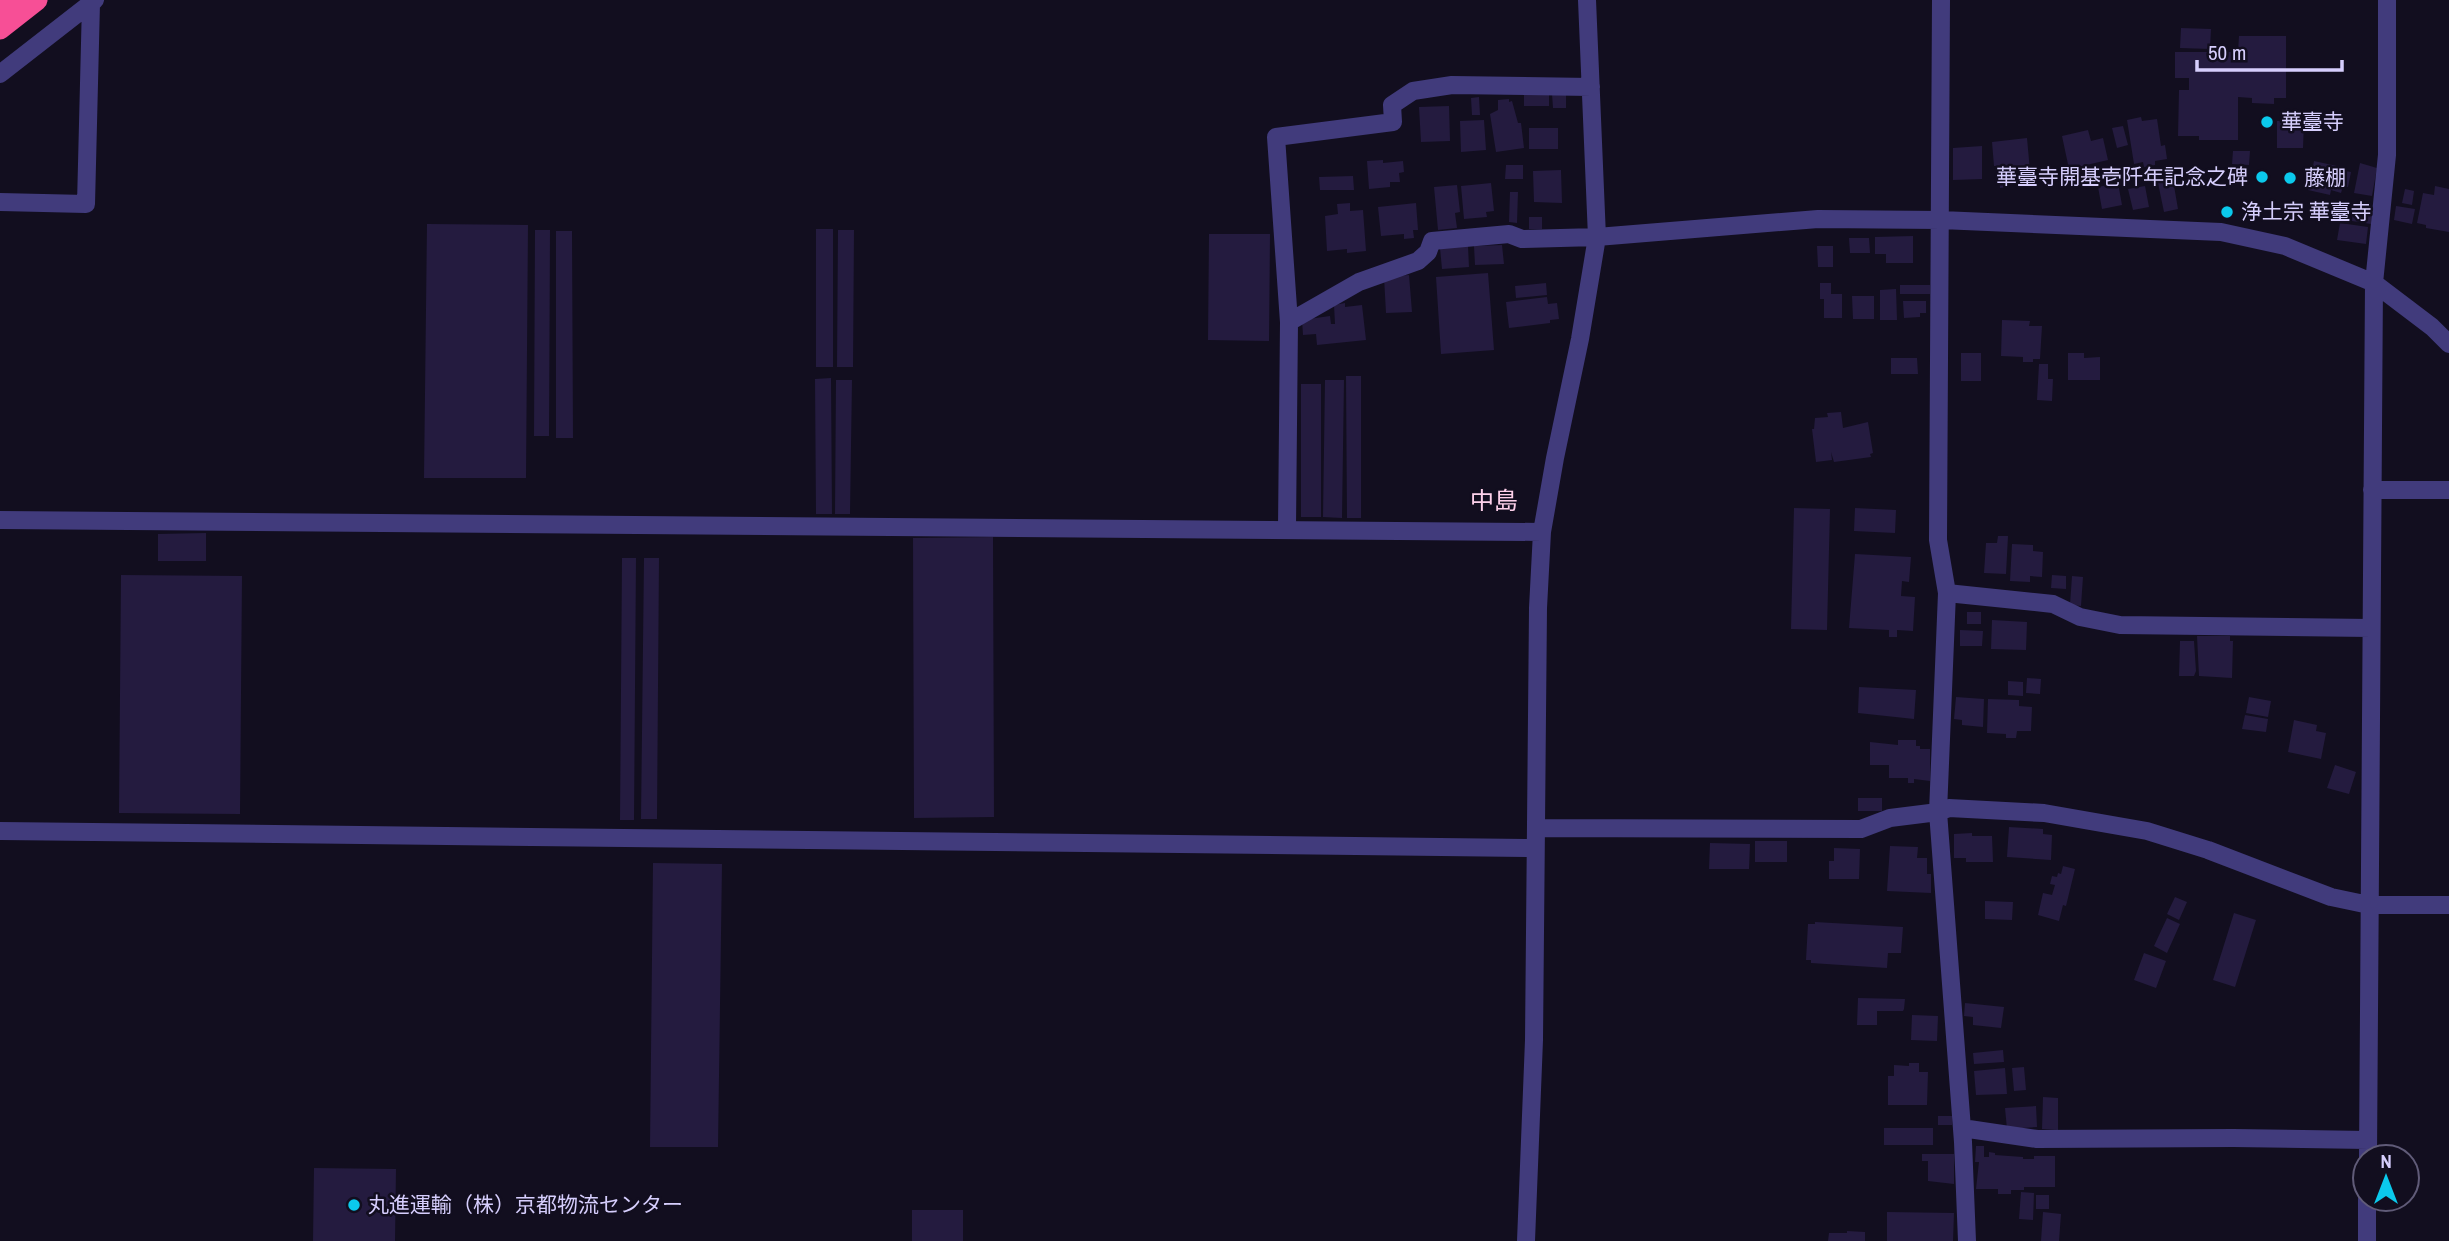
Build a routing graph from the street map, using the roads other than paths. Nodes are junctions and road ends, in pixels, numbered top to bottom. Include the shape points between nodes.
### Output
1 (10, 0) edge
2 (37, 0) edge
3 (1587, 0) edge
4 (1941, 0) edge
5 (2386, 0) edge
6 (93, 2) edge
7 (0, 9) edge
8 (0, 29) edge
9 (0, 74) edge
10 (1591, 87) junction
11 (0, 202) edge
12 (1941, 220) junction
13 (1597, 237) junction
14 (2374, 283) junction
15 (1289, 322) junction
16 (2449, 344) edge
17 (2372, 490) junction
18 (2449, 490) edge
19 (0, 520) edge
20 (1287, 528) junction
21 (1542, 532) junction
22 (1947, 593) junction
23 (2371, 628) junction
24 (1938, 812) junction
25 (1536, 828) junction
26 (0, 831) edge
27 (1535, 848) junction
28 (2369, 905) junction
29 (2449, 905) edge
30 (1962, 1129) junction
31 (2368, 1143) edge
32 (2351, 1148) edge
33 (2367, 1213) edge
34 (1526, 1241) edge
35 (1968, 1241) edge
36 (2367, 1241) edge

1 - 7 highway
2 - 8 highway
3 - 10 street
4 - 12 street
5 - 14 street via 2387,155
6 - 9 street
6 - 11 street via 86,204
10 - 13 street
10 - 15 street via 1452,85 1413,91 1392,104 1393,122 1276,137
12 - 13 street via 1818,219
12 - 14 street via 2221,232 2285,246
12 - 22 street via 1938,540
13 - 15 street via 1522,239 1509,234 1432,241 1418,261 1359,282
13 - 21 street
14 - 16 street
14 - 17 street
15 - 20 street
17 - 18 street
17 - 23 street
19 - 20 street
20 - 21 street
21 - 25 street
22 - 23 street via 2053,604 2080,617 2120,625
22 - 24 street
23 - 28 street
24 - 25 street via 1890,818 1861,829
24 - 28 street via 1949,808 2044,813 2147,831 2331,897
24 - 30 street
25 - 27 street
26 - 27 street
27 - 34 street
28 - 29 street
28 - 31 street
30 - 32 street via 2036,1139 2232,1138
30 - 35 street
33 - 36 street

